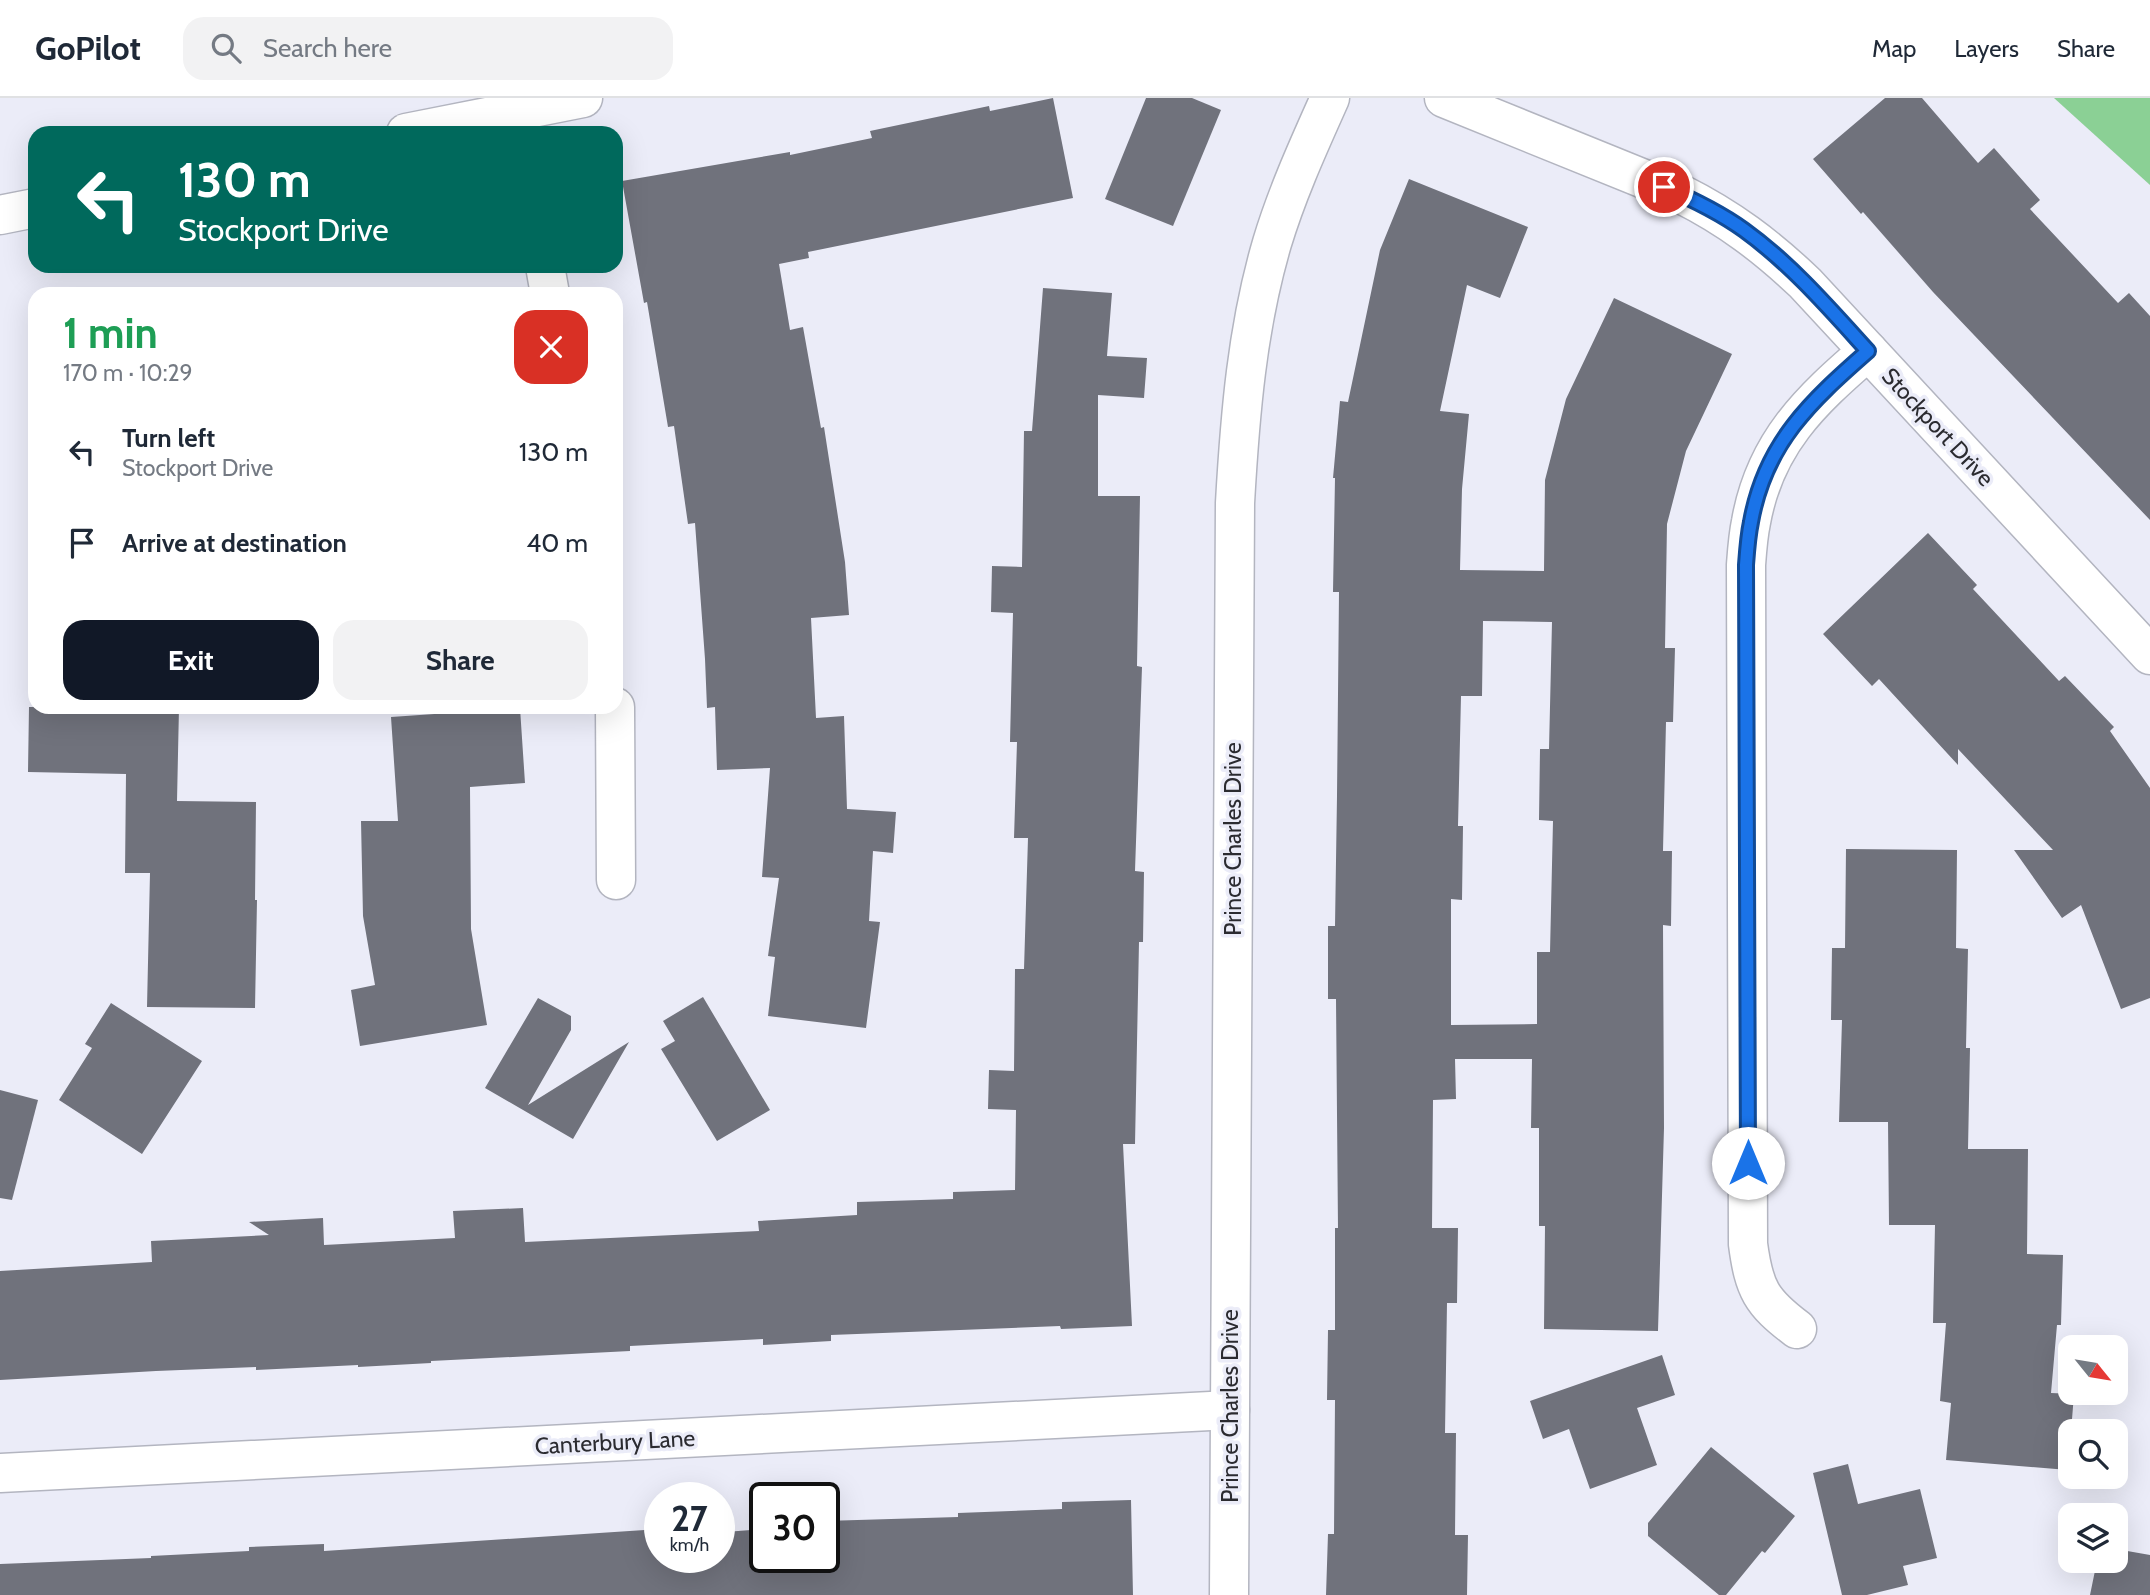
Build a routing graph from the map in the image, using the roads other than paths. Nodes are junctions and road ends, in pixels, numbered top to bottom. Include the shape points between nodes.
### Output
1 (583, 98) edge
2 (1330, 98) edge
3 (1444, 98) edge
4 (517, 122) edge
5 (477, 126) edge
6 (28, 209) edge
7 (0, 215) edge
8 (1868, 351) junction
9 (2150, 654) edge
10 (615, 714) edge
11 (615, 880) dead end
12 (1797, 1329) dead end
13 (1230, 1410) junction
14 (0, 1473) edge
15 (1229, 1595) edge

1 - 4 street
2 - 13 street, Prince Charles Drive via 1273,241 1250,336 1239,433
3 - 8 street, Stockport Drive via 1713,210 1775,255
4 - 5 street
6 - 7 street
8 - 9 street, Stockport Drive
8 - 12 street via 1798,417 1778,446 1761,482 1746,565 1748,1244 1752,1273 1765,1301
10 - 11 street
13 - 14 street, Canterbury Lane
13 - 15 street, Prince Charles Drive

